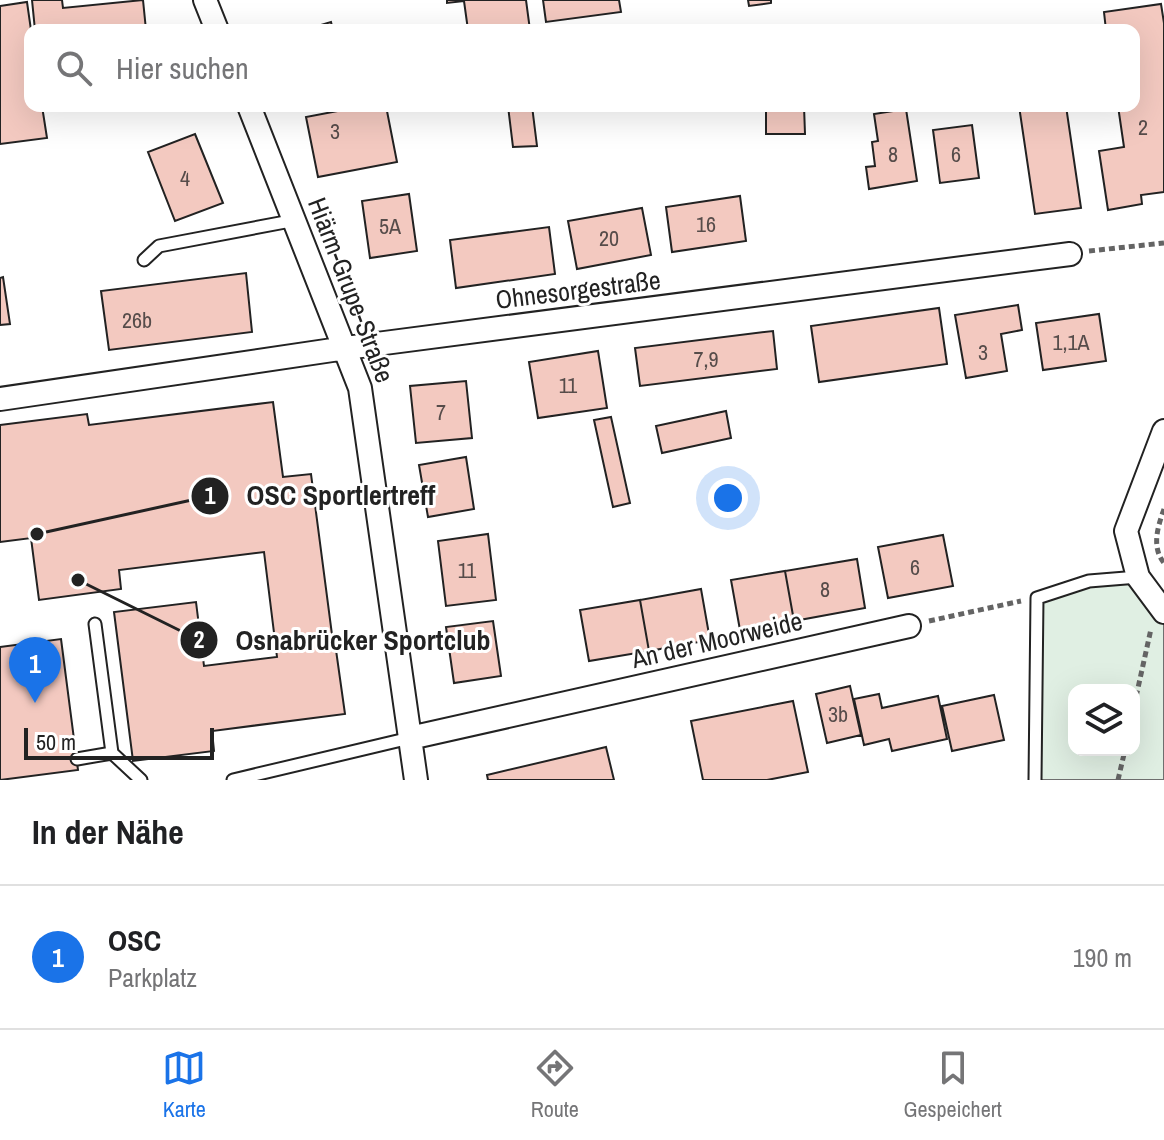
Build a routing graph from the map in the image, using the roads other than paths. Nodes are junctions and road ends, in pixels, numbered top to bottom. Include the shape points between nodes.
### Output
1 (205, 0) edge
2 (215, 24) edge
3 (251, 112) edge
4 (296, 220) junction
5 (1070, 254) road end
6 (144, 260) dead end
7 (346, 348) junction
8 (0, 399) edge
9 (1164, 431) edge
10 (1138, 577) junction
11 (1160, 608) edge
12 (95, 624) dead end
13 (909, 626) road end
14 (410, 738) junction
15 (112, 753) junction
16 (77, 759) dead end
17 (141, 780) edge
18 (233, 780) edge
19 (416, 780) edge
20 (1035, 780) edge

1 - 2 street
3 - 4 street, Hiärm-Grupe-Straße
4 - 6 lane via 159,246
4 - 7 street, Hiärm-Grupe-Straße
5 - 7 street, Ohnesorgestraße
7 - 8 street, Ohnesorgestraße
7 - 14 street, Hiärm-Grupe-Straße via 367,422
9 - 10 street via 1126,531
10 - 11 street
10 - 20 lane via 1089,581 1037,598
12 - 15 lane
13 - 14 street, An der Moorweide
14 - 18 lane
14 - 19 street, Hiärm-Grupe-Straße
15 - 16 lane
15 - 17 lane

